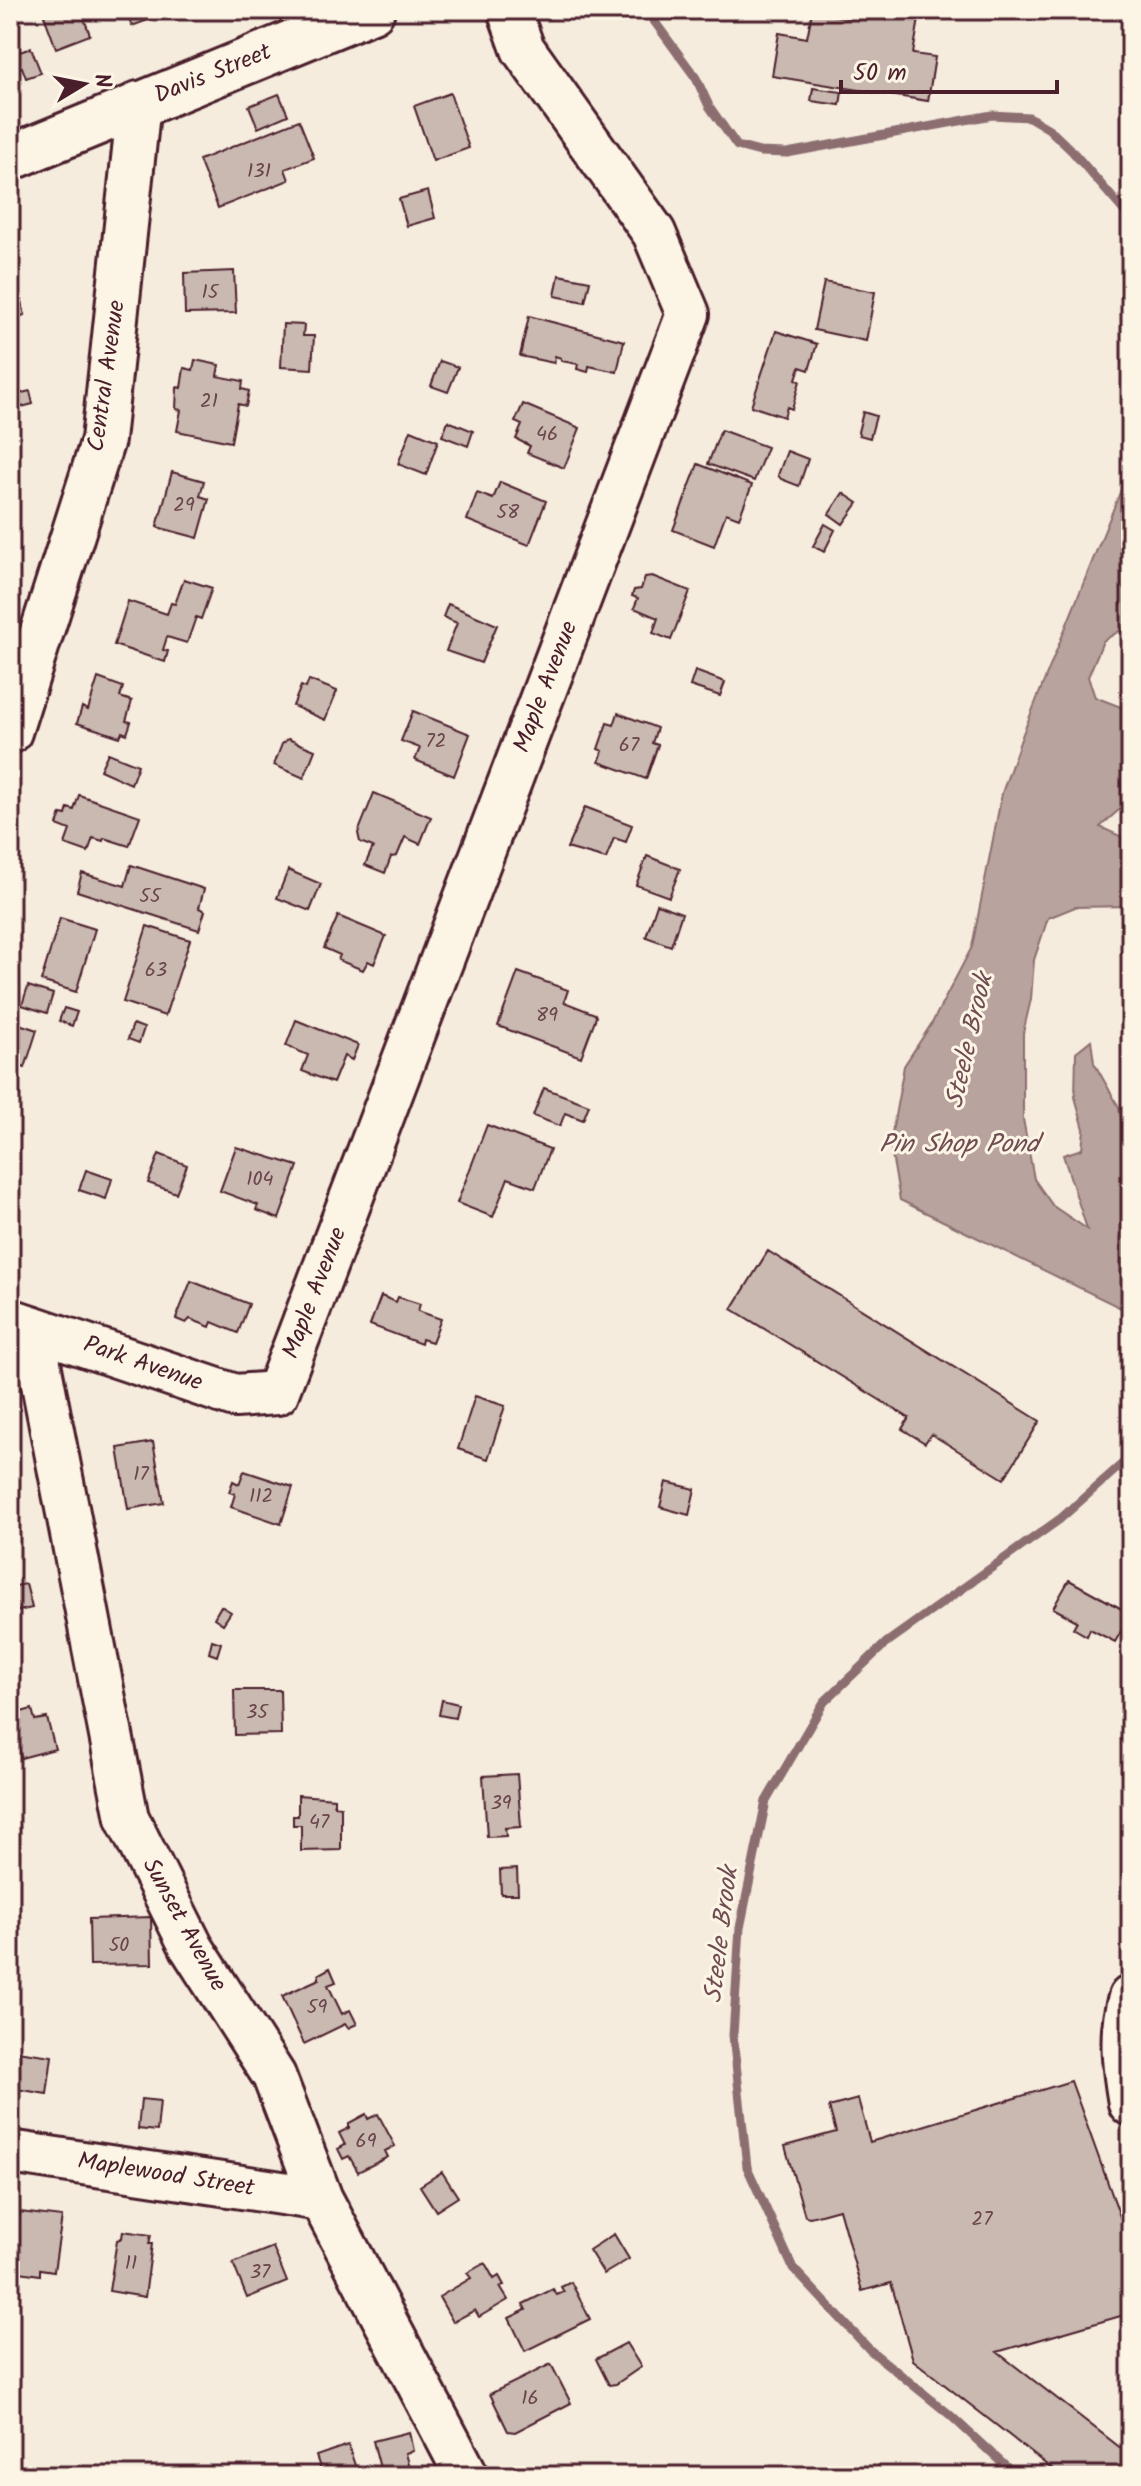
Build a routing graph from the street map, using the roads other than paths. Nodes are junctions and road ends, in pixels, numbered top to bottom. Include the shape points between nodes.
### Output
1 (372, 10) edge
2 (509, 10) edge
3 (139, 103) junction
4 (10, 158) edge
5 (10, 732) edge
6 (21, 1324) edge
7 (277, 1393) joint
8 (1131, 1998) edge
9 (1131, 2103) edge
10 (10, 2152) edge
11 (321, 2199) junction
12 (467, 2476) edge

1 - 3 main road, Davis Street
2 - 7 street, Maple Avenue via 523,49 654,233 688,314
3 - 4 main road, Davis Street
3 - 5 street, Central Avenue via 103,440
6 - 7 street, Park Avenue via 235,1396
6 - 11 street, Sunset Avenue via 127,1818 192,1948 274,2076
8 - 9 main road via 1124,2037
10 - 11 street, Maplewood Street
11 - 12 street, Sunset Avenue

